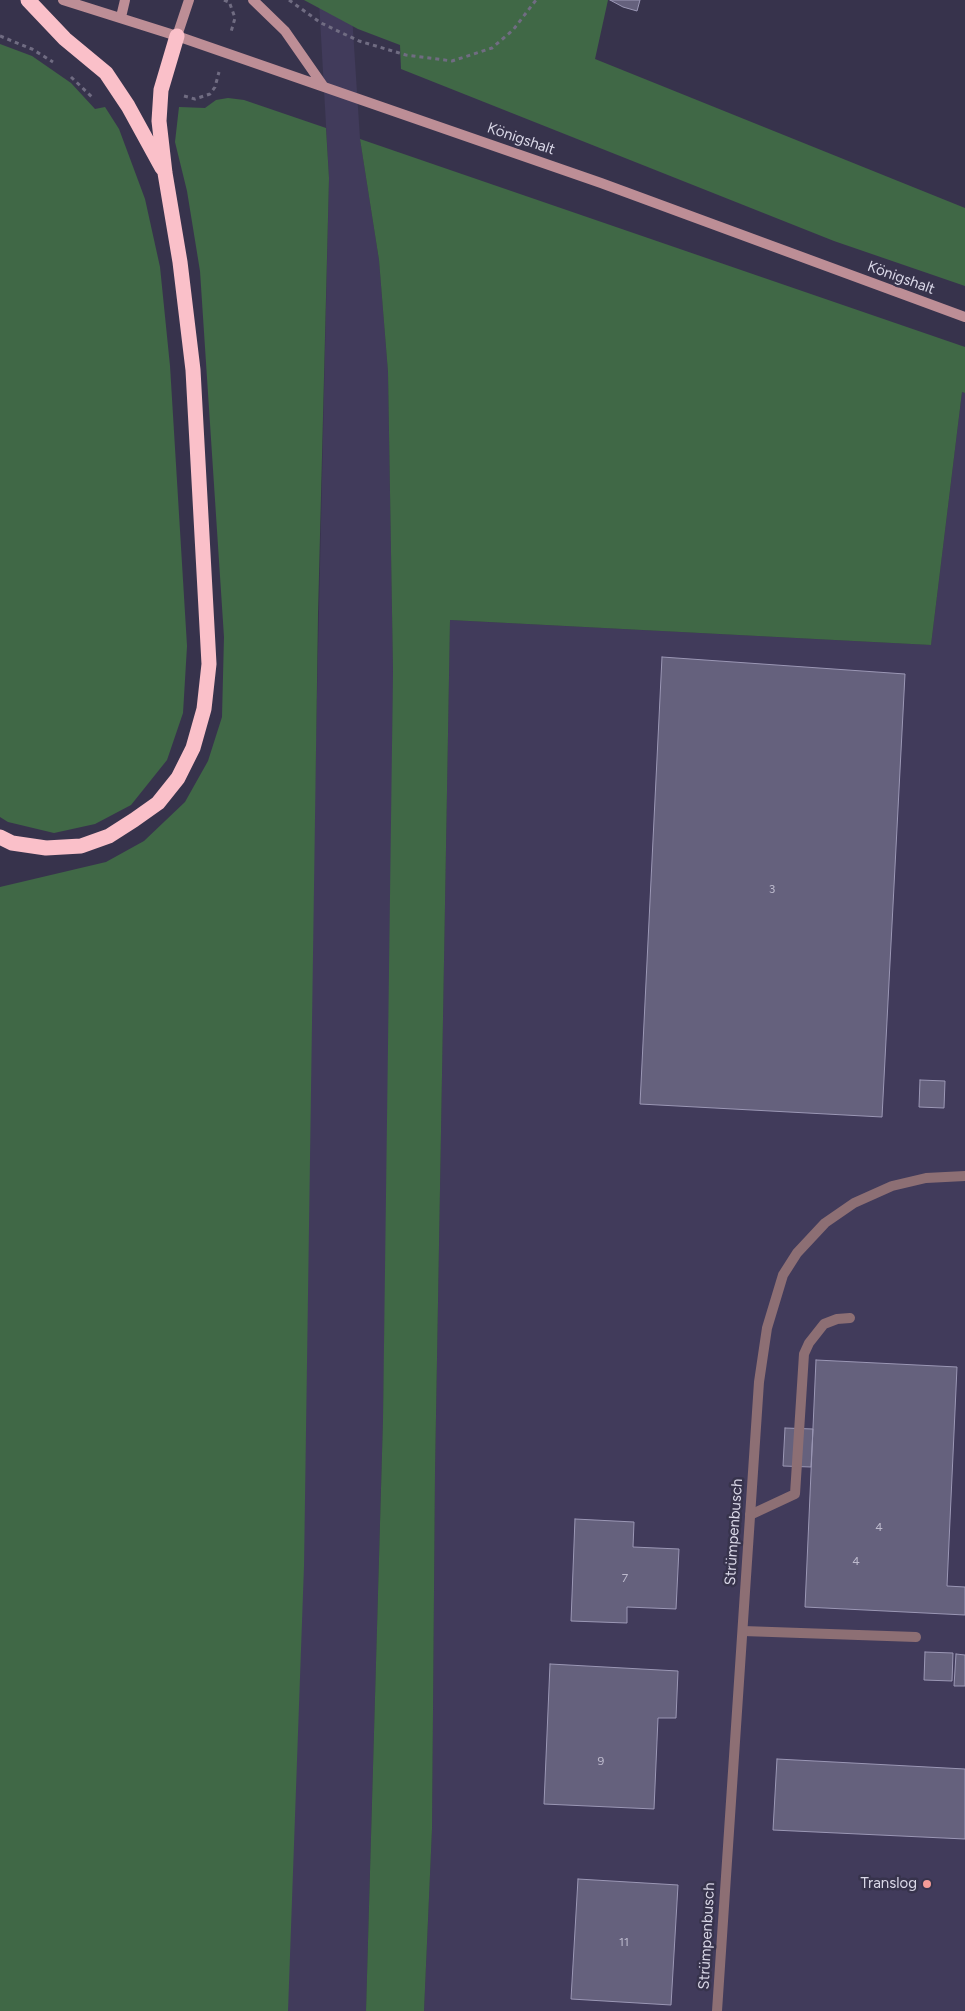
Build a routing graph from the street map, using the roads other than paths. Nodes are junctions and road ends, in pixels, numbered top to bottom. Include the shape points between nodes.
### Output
1 (28, 0) edge
2 (64, 0) edge
3 (125, 0) edge
4 (189, 0) edge
5 (253, 0) edge
6 (121, 17) junction
7 (178, 36) junction
8 (324, 87) junction
9 (165, 173) junction
10 (965, 317) edge
11 (0, 837) edge
12 (965, 1176) edge
13 (850, 1318) dead end
14 (750, 1515) junction
15 (743, 1630) junction
16 (916, 1637) dead end
17 (717, 2011) edge

1 - 9 highway via 65,39 106,73
2 - 6 main road, Königshalt
3 - 6 main road
4 - 7 main road
5 - 8 main road via 285,31
6 - 7 main road, Königshalt
7 - 8 main road, Königshalt
7 - 9 highway via 161,90 159,121
8 - 10 main road, Königshalt via 601,183
9 - 11 highway via 193,370 209,664 204,709 193,748 178,778 158,803 109,836 81,846 46,848 12,843
12 - 14 street, Strümpenbusch via 912,1181 866,1197 825,1223 796,1252 783,1275 767,1328 759,1382
13 - 14 street via 824,1324 804,1354 795,1494
14 - 15 street, Strümpenbusch
15 - 16 street
15 - 17 street, Strümpenbusch

